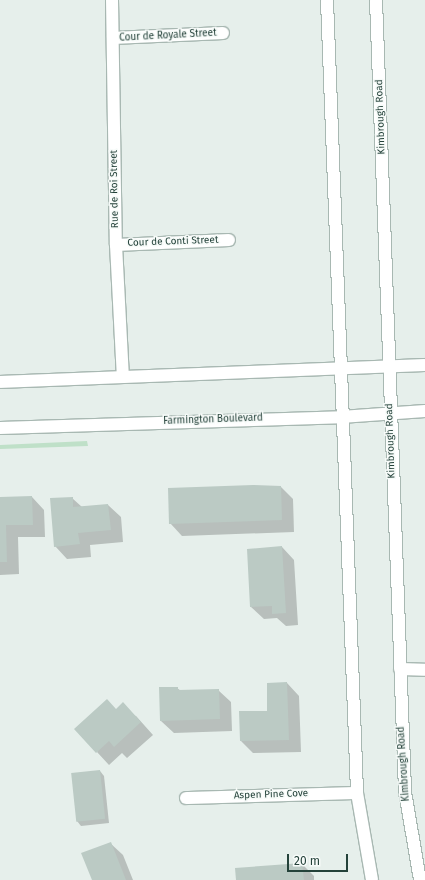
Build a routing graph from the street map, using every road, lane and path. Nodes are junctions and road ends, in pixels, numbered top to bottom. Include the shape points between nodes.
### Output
1 (112, 0) edge
2 (327, 0) edge
3 (376, 0) edge
4 (223, 33) dead end
5 (113, 38) junction
6 (229, 240) dead end
7 (116, 245) junction
8 (425, 365) edge
9 (388, 366) junction
10 (340, 369) junction
11 (123, 377) junction
12 (0, 382) edge
13 (425, 411) edge
14 (390, 413) junction
15 (341, 417) junction
16 (0, 428) edge
17 (400, 669) junction
18 (425, 670) edge
19 (357, 793) junction
20 (186, 798) dead end
21 (372, 880) edge
22 (420, 880) edge

1 - 5 street, Rue de Roi Street
2 - 10 street
3 - 9 street, Kimbrough Road
4 - 5 street, Cour de Royale Street
5 - 7 street, Rue de Roi Street
6 - 7 street, Cour de Conti Street
7 - 11 street, Rue de Roi Street
8 - 9 street
9 - 10 street
9 - 14 street, Kimbrough Road
10 - 11 street
10 - 15 street
11 - 12 street
13 - 14 street, Farmington Boulevard
14 - 15 street, Farmington Boulevard
14 - 17 street, Kimbrough Road
15 - 16 street, Farmington Boulevard
15 - 19 street
17 - 18 street
17 - 22 street, Kimbrough Road via 404,792
19 - 20 street, Aspen Pine Cove
19 - 21 street

